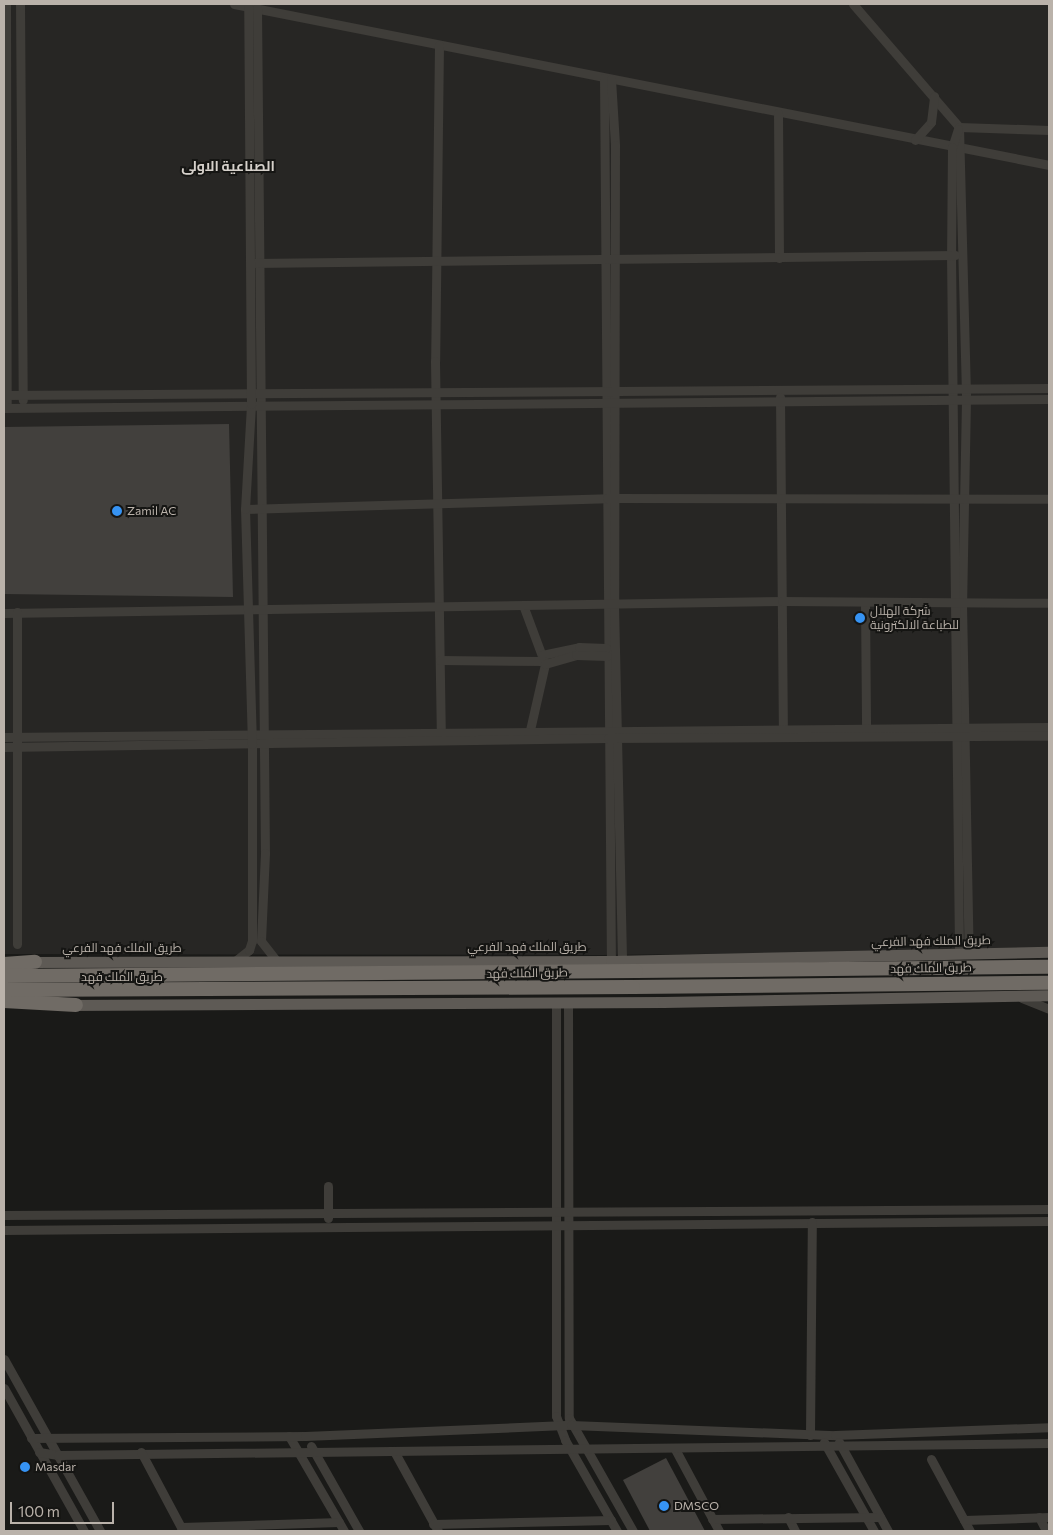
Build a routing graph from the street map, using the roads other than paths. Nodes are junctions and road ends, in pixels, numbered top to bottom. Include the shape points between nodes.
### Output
1 (6, 4) edge
2 (20, 4) edge
3 (234, 4) edge
4 (853, 4) edge
5 (252, 7) junction
6 (6, 34) junction
7 (20, 35) junction
8 (439, 45) junction
9 (608, 79) junction
10 (934, 96) junction
11 (778, 112) junction
12 (959, 126) junction
13 (1049, 130) edge
14 (915, 140) junction
15 (957, 148) junction
16 (1049, 165) edge
17 (22, 196) junction
18 (6, 199) junction
19 (951, 255) junction
20 (963, 255) junction
21 (779, 258) junction
22 (609, 260) junction
23 (438, 262) junction
24 (254, 263) junction
25 (1049, 388) edge
26 (610, 389) junction
27 (781, 389) junction
28 (955, 389) junction
29 (965, 389) junction
30 (438, 391) junction
31 (255, 393) junction
32 (5, 395) edge
33 (23, 395) junction
34 (1049, 399) edge
35 (955, 400) junction
36 (966, 400) junction
37 (612, 401) junction
38 (780, 401) junction
39 (437, 403) junction
40 (255, 404) junction
41 (5, 408) edge
42 (24, 408) junction
43 (965, 487) junction
44 (611, 499) junction
45 (953, 499) junction
46 (964, 499) junction
47 (1049, 499) edge
48 (782, 500) junction
49 (438, 502) junction
50 (261, 509) junction
51 (245, 510) junction
52 (782, 601) junction
53 (960, 601) junction
54 (1049, 603) edge
55 (610, 604) junction
56 (865, 604) junction
57 (523, 605) junction
58 (440, 608) junction
59 (250, 610) junction
60 (262, 610) junction
61 (17, 612) junction
62 (4, 613) edge
63 (606, 652) junction
64 (440, 660) junction
65 (544, 660) junction
66 (250, 680) junction
67 (263, 680) junction
68 (782, 727) junction
69 (866, 727) junction
70 (967, 727) junction
71 (1049, 727) edge
72 (530, 730) junction
73 (612, 734) junction
74 (961, 734) junction
75 (441, 736) junction
76 (1049, 736) edge
77 (4, 737) edge
78 (17, 737) junction
79 (783, 738) junction
80 (263, 739) junction
81 (251, 740) junction
82 (4, 747) edge
83 (15, 747) junction
84 (253, 852) junction
85 (265, 852) junction
86 (17, 944) dead end
87 (1049, 952) edge
88 (964, 954) junction
89 (235, 961) junction
90 (450, 961) junction
91 (617, 961) junction
92 (35, 962) joint
93 (4, 963) edge
94 (278, 963) junction
95 (1049, 967) edge
96 (4, 976) edge
97 (1049, 982) edge
98 (4, 990) edge
99 (1012, 995) junction
100 (1049, 995) edge
101 (4, 1001) edge
102 (422, 1002) junction
103 (556, 1002) junction
104 (568, 1003) junction
105 (76, 1005) junction
106 (4, 1006) edge
107 (1049, 1009) edge
108 (328, 1186) dead end
109 (1049, 1209) edge
110 (558, 1212) junction
111 (329, 1213) junction
112 (570, 1213) junction
113 (4, 1215) edge
114 (1049, 1221) edge
115 (812, 1222) junction
116 (559, 1223) junction
117 (571, 1224) junction
118 (326, 1226) junction
119 (4, 1230) edge
120 (4, 1359) edge
121 (4, 1388) edge
122 (571, 1425) junction
123 (1049, 1427) edge
124 (559, 1428) junction
125 (810, 1435) junction
126 (821, 1435) junction
127 (835, 1435) junction
128 (289, 1436) junction
129 (305, 1436) junction
130 (48, 1437) junction
131 (31, 1438) junction
132 (1049, 1443) edge
133 (826, 1445) junction
134 (841, 1445) junction
135 (588, 1448) junction
136 (675, 1449) junction
137 (299, 1450) junction
138 (313, 1450) junction
139 (394, 1450) junction
140 (571, 1450) junction
141 (39, 1452) junction
142 (141, 1452) junction
143 (58, 1455) junction
144 (931, 1459) dead end
145 (788, 1517) junction
146 (880, 1517) junction
147 (1039, 1517) junction
148 (1049, 1517) edge
149 (866, 1518) junction
150 (712, 1519) junction
151 (611, 1520) junction
152 (964, 1520) junction
153 (339, 1522) junction
154 (436, 1527) edge
155 (263, 1528) edge
156 (513, 1528) edge
157 (182, 1529) edge
158 (84, 1531) edge
159 (100, 1531) edge
160 (344, 1531) edge
161 (359, 1531) edge
162 (617, 1531) edge
163 (633, 1531) edge
164 (719, 1531) edge
165 (795, 1531) edge
166 (874, 1531) edge
167 (888, 1531) edge
168 (970, 1531) edge
169 (1046, 1531) edge

1 - 6 street
2 - 7 street
3 - 5 street
4 - 10 street
5 - 8 street
5 - 24 street
6 - 7 street
6 - 18 street
7 - 17 street
8 - 9 street
8 - 23 street
9 - 11 street
9 - 22 street
10 - 12 street
10 - 14 street via 932,122
11 - 14 street
11 - 21 street
12 - 13 street
12 - 15 street
14 - 15 street
15 - 16 street
15 - 19 street
15 - 20 street
17 - 18 street
17 - 33 street
18 - 32 street
19 - 20 street
19 - 21 street
19 - 28 street
20 - 29 street
21 - 22 street
22 - 23 street
22 - 26 street
23 - 24 street
23 - 30 street
24 - 31 street
25 - 29 street
26 - 27 street
26 - 30 street
26 - 37 street
27 - 28 street
27 - 38 street
28 - 29 street
28 - 35 street
29 - 36 street
30 - 31 street
30 - 39 street
31 - 33 street
31 - 40 street
32 - 33 street
32 - 41 street
33 - 42 street
34 - 36 street
35 - 36 street
35 - 38 street
35 - 45 street
36 - 43 street
37 - 38 street
37 - 39 street
37 - 44 street
38 - 48 street
39 - 40 street
39 - 49 street
40 - 42 street
40 - 50 street
40 - 51 street
41 - 42 street
43 - 45 street
43 - 46 street
44 - 48 street
44 - 49 street
44 - 55 street
45 - 46 street
45 - 48 street
45 - 53 street
46 - 47 street
46 - 53 street
48 - 52 street
49 - 50 street
49 - 58 street
50 - 51 street
50 - 60 street
51 - 59 street
52 - 55 street
52 - 56 street
52 - 68 street
53 - 54 street
53 - 56 street
53 - 70 street
53 - 74 street
55 - 57 street
55 - 63 street
55 - 73 street
56 - 69 street
57 - 58 street
57 - 65 street
58 - 60 street
58 - 64 street
59 - 60 street
59 - 61 street
59 - 66 street
60 - 67 street
61 - 62 street
61 - 78 street
63 - 65 street via 579,647
63 - 73 street
64 - 65 street
64 - 75 street
65 - 72 street
66 - 67 street
66 - 81 street
67 - 80 street
68 - 69 street
68 - 73 street
68 - 79 street
69 - 74 street
70 - 71 street
70 - 74 street
72 - 73 street
72 - 75 street
73 - 75 street
73 - 79 street
73 - 91 street
74 - 76 street
74 - 79 street
74 - 88 street
75 - 80 street
77 - 78 street
78 - 81 street
78 - 83 street
80 - 81 street
80 - 85 street
81 - 83 street
81 - 84 street
82 - 83 street
83 - 86 street
84 - 85 street
84 - 89 street via 252,941 250,950
85 - 94 street via 261,941
87 - 88 main road, طريق الملك فهد الفرعي
88 - 91 main road, طريق الملك فهد الفرعي
89 - 92 main road, طريق الملك فهد الفرعي
89 - 94 main road, طريق الملك فهد الفرعي
90 - 91 main road, طريق الملك فهد الفرعي
90 - 94 main road, طريق الملك فهد الفرعي
90 - 102 main road via 350,971 337,983 338,992 346,996
92 - 93 highway
95 - 96 highway, طريق الملك فهد, bridge
97 - 98 highway, طريق الملك فهد, bridge
99 - 100 main road
99 - 104 main road
99 - 107 street
101 - 105 highway
102 - 103 main road
102 - 105 main road
103 - 104 main road
103 - 110 street
104 - 112 street
105 - 106 main road
108 - 111 street
109 - 112 street
110 - 111 street
110 - 112 street
110 - 116 street
111 - 113 street
111 - 118 street
112 - 117 street
114 - 115 street
115 - 117 street
115 - 125 street
116 - 117 street
116 - 118 street
116 - 124 street
117 - 122 street
118 - 119 street
120 - 130 street
121 - 131 street
122 - 124 street
122 - 125 street
122 - 135 street
123 - 127 street
124 - 129 street
124 - 140 street
125 - 126 street
126 - 127 street
126 - 133 street
127 - 134 street
128 - 129 street
128 - 130 street
128 - 137 street
129 - 138 street
130 - 131 street
130 - 143 street
131 - 141 street
132 - 134 street
133 - 134 street
133 - 136 street
133 - 149 street
134 - 146 street
135 - 136 street
135 - 140 street
135 - 163 street
136 - 150 street
137 - 138 street
137 - 142 street
137 - 153 street
138 - 139 street
138 - 161 street
139 - 140 street
139 - 154 street
140 - 151 street
141 - 143 street
141 - 158 street
142 - 143 street
142 - 157 street
143 - 159 street
144 - 152 street
145 - 149 street
145 - 150 street
145 - 165 street
146 - 149 street
146 - 167 street
147 - 148 street
147 - 152 street
147 - 169 street
149 - 166 street
150 - 164 street
151 - 156 street
151 - 162 street
152 - 168 street
153 - 155 street
153 - 160 street
154 - 156 street
155 - 157 street

